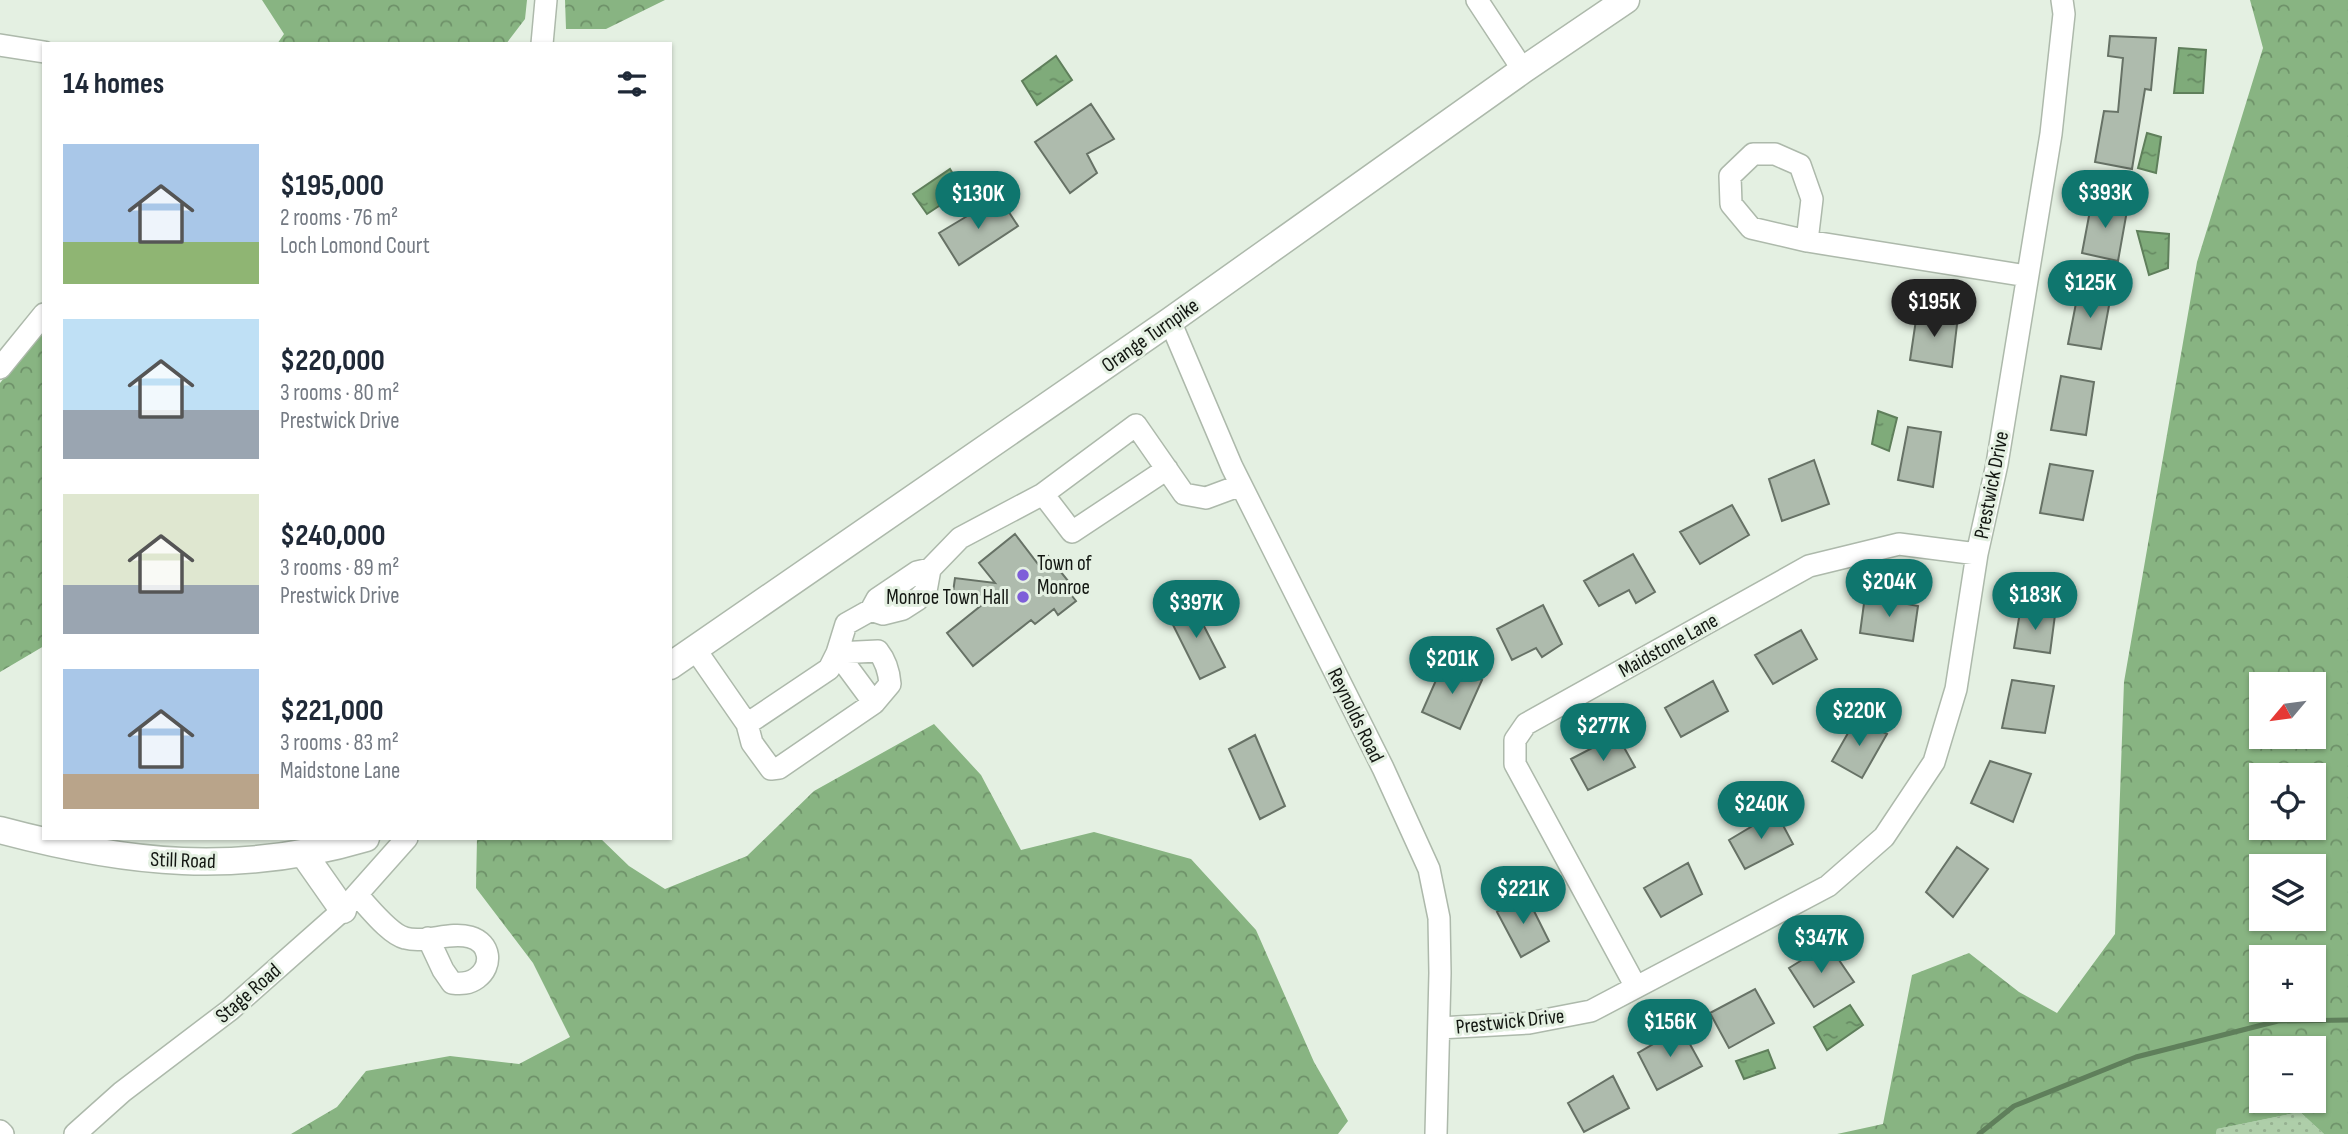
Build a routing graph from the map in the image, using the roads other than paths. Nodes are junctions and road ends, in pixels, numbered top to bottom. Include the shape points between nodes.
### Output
1 (546, 0) edge
2 (1477, 0) edge
3 (1626, 0) edge
4 (2062, 0) edge
5 (542, 42) edge
6 (0, 45) edge
7 (42, 52) edge
8 (1524, 70) junction
9 (1807, 241) junction
10 (2028, 276) junction
11 (42, 316) edge
12 (1170, 321) junction
13 (0, 368) edge
14 (1167, 469) junction
15 (1241, 485) junction
16 (1043, 494) junction
17 (1977, 554) junction
18 (695, 649) junction
19 (837, 653) junction
20 (672, 665) edge
21 (874, 703) junction
22 (747, 724) junction
23 (0, 830) edge
24 (358, 840) edge
25 (405, 840) edge
26 (110, 846) edge
27 (303, 853) junction
28 (350, 902) junction
29 (428, 938) dead end
30 (1636, 987) junction
31 (1439, 1028) junction
32 (75, 1134) edge
33 (1436, 1134) edge

1 - 5 street
2 - 8 street
3 - 8 main road, Orange Turnpike
4 - 10 street, Prestwick Drive via 2050,134
6 - 7 street
8 - 12 main road, Orange Turnpike
9 - 9 street via 1751,228 1731,204 1730,176 1753,154 1775,153 1800,165 1812,199
9 - 10 street
10 - 17 street, Prestwick Drive
11 - 13 street
12 - 15 street, Reynolds Road
12 - 18 main road, Orange Turnpike
14 - 15 street via 1184,494 1206,498
14 - 16 street via 1072,532
14 - 16 street via 1136,425
15 - 31 street, Reynolds Road via 1429,869 1439,918
16 - 19 street via 960,538 930,569 917,572 877,599 871,610 846,624
17 - 30 street, Prestwick Drive via 1956,689 1934,762 1884,837 1828,886
17 - 30 street, Maidstone Lane via 1899,544 1808,566 1526,724 1515,740 1515,764
18 - 20 main road, Orange Turnpike
18 - 22 street
19 - 21 street
19 - 21 street via 877,651 884,659 890,684
19 - 22 street via 829,669
21 - 22 street via 779,768 771,769 764,761
23 - 26 main road, Still Road via 41,841
24 - 27 main road, Still Road
25 - 28 street, Stage Road
26 - 27 main road, Still Road via 129,858 190,863
27 - 28 main road
28 - 29 street via 404,938
28 - 32 street, Stage Road via 230,1010
30 - 31 street, Prestwick Drive via 1591,1011 1530,1023
31 - 33 street, Reynolds Road

